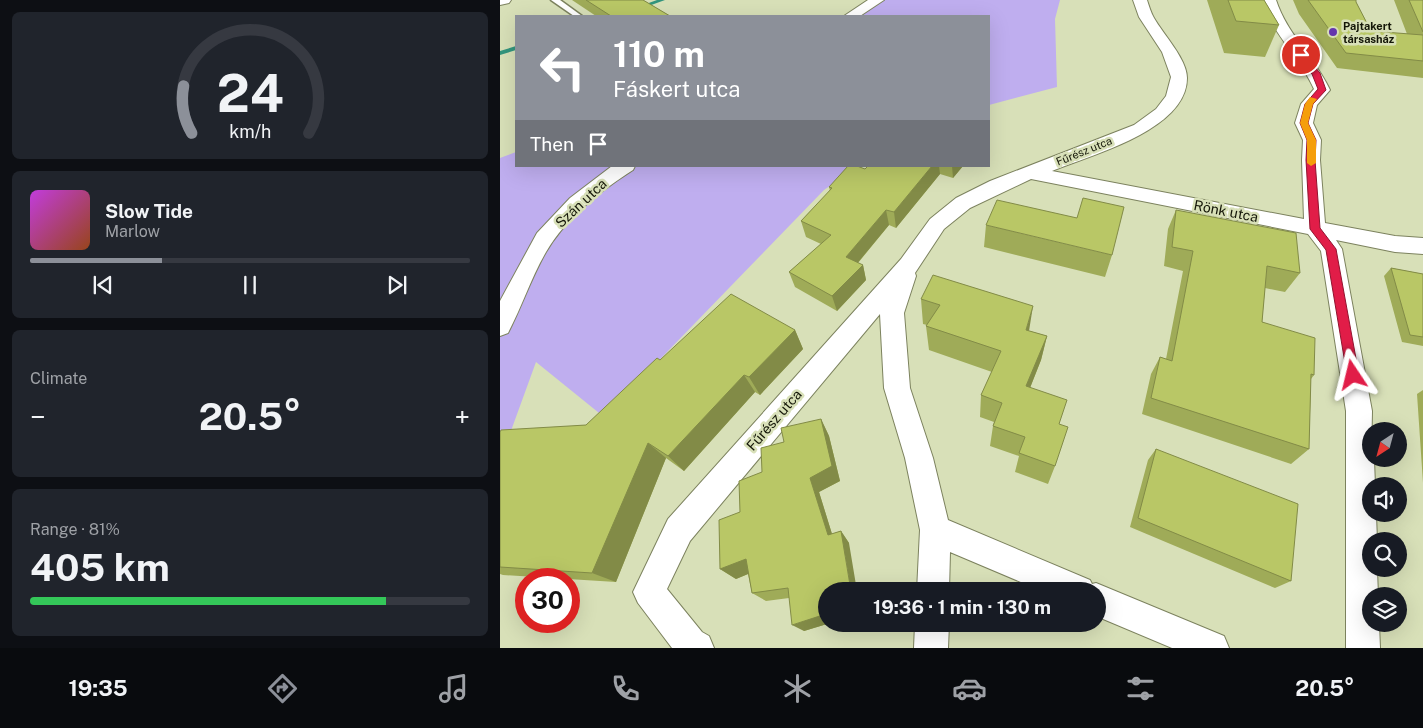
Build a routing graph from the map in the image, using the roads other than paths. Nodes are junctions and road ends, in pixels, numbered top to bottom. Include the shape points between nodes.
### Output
1 (504, 0) edge
2 (554, 0) edge
3 (877, 0) edge
4 (1140, 0) edge
5 (1270, 0) edge
6 (500, 1) edge
7 (576, 15) edge
8 (853, 15) edge
9 (624, 167) edge
10 (1030, 173) junction
11 (1315, 229) junction
12 (1423, 246) edge
13 (909, 265) junction
14 (500, 326) edge
15 (935, 530) junction
16 (933, 582) edge
17 (1058, 582) edge
18 (1106, 603) edge
19 (932, 632) edge
20 (697, 648) edge
21 (931, 648) edge
22 (1212, 648) edge
23 (1362, 648) edge

1 - 6 street
2 - 7 lane
3 - 8 street
4 - 10 street, Fűrész utca via 1146,17 1175,65 1179,77 1174,96 1162,113 1140,129
5 - 11 street via 1274,15 1316,73 1322,90 1309,104 1304,123 1312,140
9 - 14 street, Szán utca via 568,211 538,248
10 - 11 street, Rönk utca
10 - 13 street, Fűrész utca via 963,203 937,224
11 - 12 street, Rönk utca
11 - 23 street via 1331,249 1359,411
13 - 15 street, Fűrész utca via 892,313 897,388 919,458
13 - 20 street, Fűrész utca via 679,530 649,592 690,644
15 - 16 street, Fűrész utca
15 - 17 street
18 - 22 street
19 - 21 street

